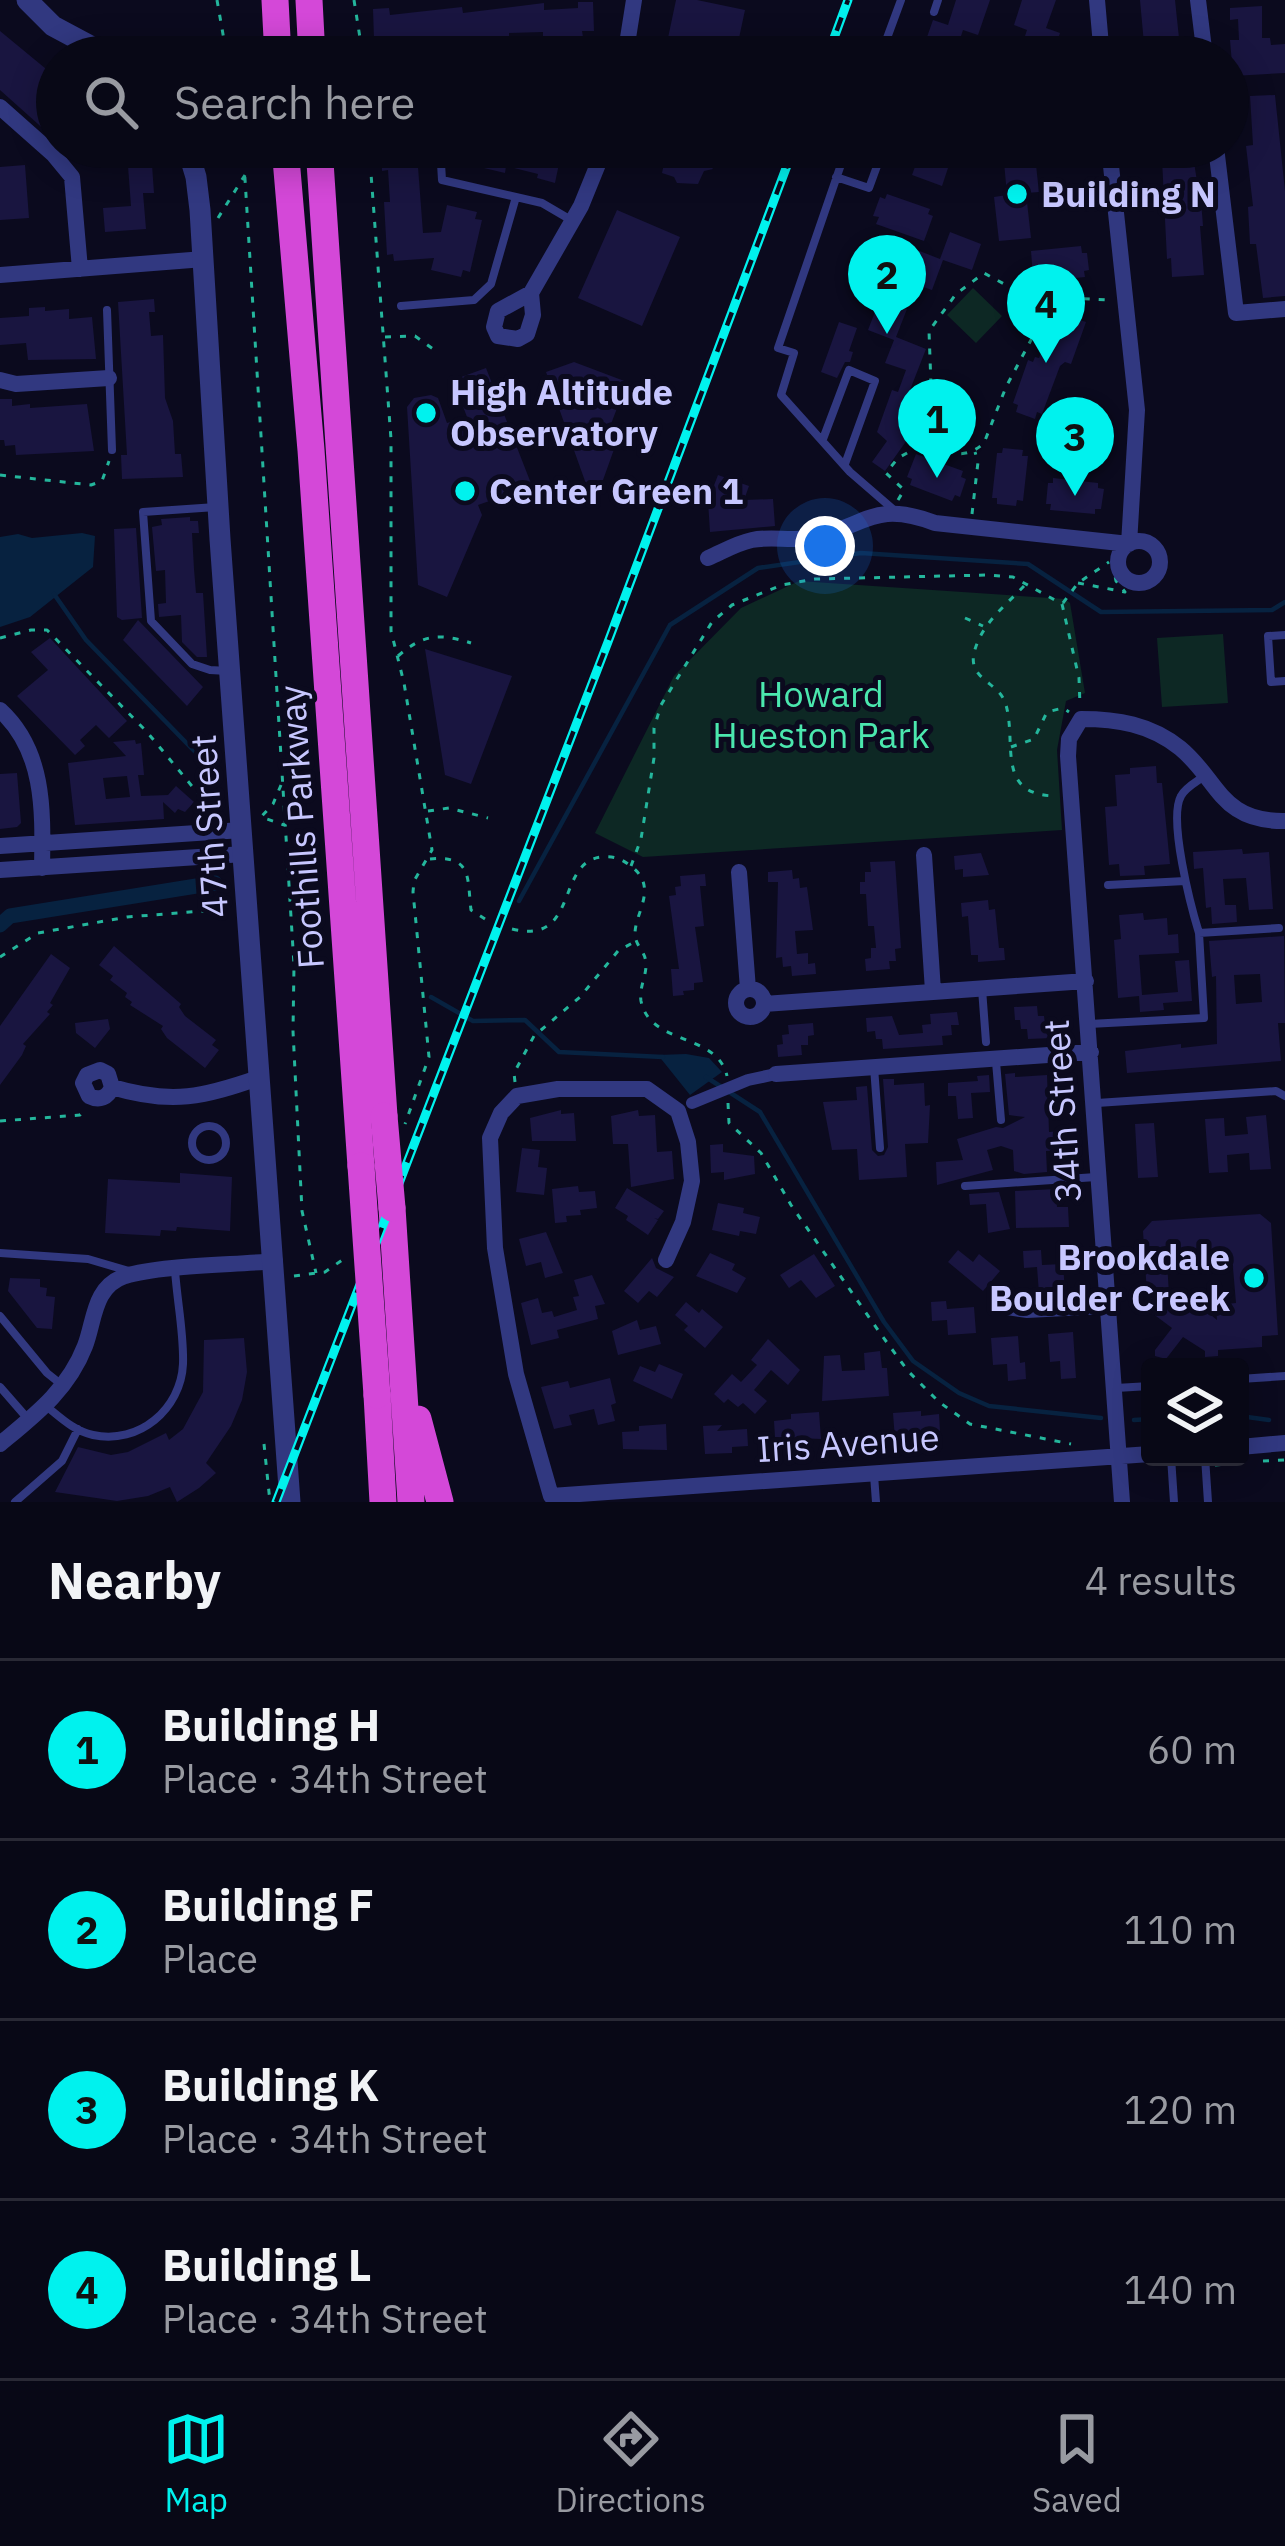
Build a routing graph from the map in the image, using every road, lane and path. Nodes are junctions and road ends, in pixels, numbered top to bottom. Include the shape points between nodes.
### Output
1 (27, 0) edge
2 (217, 0) edge
3 (275, 0) edge
4 (309, 0) edge
5 (354, 0) edge
6 (634, 0) edge
7 (901, 0) edge
8 (938, 0) edge
9 (1097, 0) edge
10 (1198, 0) edge
11 (934, 12) dead end
12 (72, 36) edge
13 (223, 36) edge
14 (277, 36) edge
15 (311, 36) edge
16 (359, 36) edge
17 (628, 36) edge
18 (888, 36) edge
19 (1100, 36) edge
20 (1202, 36) edge
21 (0, 107) edge
22 (36, 140) edge
23 (67, 168) edge
24 (193, 168) edge
25 (246, 168) edge
26 (287, 168) edge
27 (321, 168) edge
28 (371, 168) edge
29 (441, 168) edge
30 (599, 168) edge
31 (839, 168) edge
32 (876, 168) edge
33 (1111, 168) edge
34 (1219, 168) edge
35 (247, 172) junction
36 (836, 177) junction
37 (516, 197) junction
38 (572, 221) junction
39 (203, 249) junction
40 (80, 269) junction
41 (0, 275) edge
42 (531, 293) dead end
43 (1043, 298) junction
44 (1112, 302) dead end
45 (401, 306) dead end
46 (1285, 309) edge
47 (107, 310) dead end
48 (383, 337) junction
49 (433, 349) dead end
50 (109, 378) junction
51 (0, 380) edge
52 (933, 439) junction
53 (824, 440) junction
54 (112, 450) joint
55 (974, 451) junction
56 (844, 465) junction
57 (0, 475) edge
58 (218, 506) junction
59 (894, 509) junction
60 (970, 527) junction
61 (1130, 544) junction
62 (708, 557) dead end
63 (1111, 560) junction
64 (1078, 583) junction
65 (1026, 584) junction
66 (1064, 602) junction
67 (965, 618) dead end
68 (985, 627) junction
69 (1285, 635) edge
70 (0, 638) edge
71 (472, 643) dead end
72 (397, 658) junction
73 (230, 671) junction
74 (1285, 681) edge
75 (0, 710) edge
76 (1081, 719) junction
77 (1011, 747) junction
78 (1204, 776) junction
79 (282, 783) junction
80 (1071, 796) junction
81 (426, 812) junction
82 (488, 818) dead end
83 (219, 819) dead end
84 (1285, 821) edge
85 (285, 825) junction
86 (242, 830) junction
87 (42, 843) junction
88 (0, 846) edge
89 (244, 854) junction
90 (924, 855) dead end
91 (428, 859) junction
92 (631, 866) junction
93 (42, 868) junction
94 (0, 870) edge
95 (740, 872) dead end
96 (1185, 881) junction
97 (1108, 885) dead end
98 (234, 909) dead end
99 (484, 919) dead end
100 (1279, 928) dead end
101 (512, 929) dead end
102 (1199, 933) junction
103 (636, 940) junction
104 (0, 957) edge
105 (1086, 981) junction
106 (982, 988) junction
107 (933, 991) junction
108 (1089, 1024) junction
109 (991, 1050) junction
110 (1091, 1052) junction
111 (716, 1056) dead end
112 (874, 1067) junction
113 (776, 1074) joint
114 (261, 1077) junction
115 (112, 1087) junction
116 (517, 1096) junction
117 (1285, 1096) edge
118 (94, 1098) junction
119 (1095, 1102) junction
120 (685, 1107) junction
121 (1001, 1120) dead end
122 (0, 1121) edge
123 (394, 1121) junction
124 (729, 1123) dead end
125 (880, 1148) dead end
126 (202, 1158) joint
127 (1100, 1177) junction
128 (965, 1186) dead end
129 (0, 1253) edge
130 (351, 1253) dead end
131 (666, 1259) dead end
132 (283, 1269) junction
133 (175, 1270) junction
134 (140, 1274) junction
135 (316, 1274) junction
136 (993, 1309) dead end
137 (1109, 1309) junction
138 (0, 1316) edge
139 (1285, 1376) edge
140 (405, 1378) junction
141 (1249, 1378) edge
142 (64, 1386) junction
143 (0, 1387) edge
144 (1141, 1387) edge
145 (1115, 1388) junction
146 (46, 1406) junction
147 (29, 1420) junction
148 (78, 1430) junction
149 (1285, 1443) edge
150 (0, 1444) edge
151 (264, 1444) dead end
152 (1249, 1446) edge
153 (1141, 1455) edge
154 (1119, 1457) junction
155 (1098, 1460) junction
156 (1249, 1460) edge
157 (1285, 1460) edge
158 (1172, 1466) edge
159 (1205, 1466) edge
160 (874, 1474) junction
161 (15, 1502) edge
162 (270, 1502) edge
163 (290, 1502) edge
164 (383, 1502) edge
165 (410, 1502) edge
166 (440, 1502) edge
167 (876, 1502) edge
168 (1122, 1502) edge
169 (1174, 1502) edge
170 (1208, 1502) edge

1 - 12 street
2 - 13 path
3 - 14 highway
4 - 15 highway
5 - 16 path
6 - 17 street
7 - 18 lane
8 - 11 lane
9 - 19 street
10 - 20 street
21 - 22 street
23 - 40 street
24 - 39 street, 47th Street
25 - 35 path
26 - 164 highway, Foothills Parkway, bridge
27 - 123 highway, Foothills Parkway
28 - 48 path
29 - 37 lane via 442,180
30 - 38 street
31 - 36 lane
32 - 36 lane via 869,188
33 - 61 street via 1137,410
34 - 46 street via 1236,314
35 - 39 path
35 - 79 path
36 - 53 lane via 778,348 794,353 781,395
37 - 38 lane
37 - 45 lane via 491,284 474,300
38 - 42 street
39 - 40 street
39 - 58 street, 47th Street
40 - 41 street
43 - 44 path
43 - 52 path via 980,274 956,294 929,334
43 - 55 path via 1039,325
47 - 50 lane
48 - 49 path via 415,336
48 - 72 path
50 - 51 street
50 - 54 lane
52 - 55 path via 951,453
52 - 59 path via 886,473 904,490
53 - 56 lane
53 - 56 lane via 849,370 875,381
54 - 57 path via 102,481 91,484
55 - 60 path
56 - 59 lane
58 - 73 street, 47th Street
58 - 73 lane via 143,512 151,621 192,664
59 - 60 street
59 - 62 street via 810,538 752,540
60 - 61 street
61 - 63 path via 1115,546
63 - 64 path
63 - 64 path via 1125,592
64 - 66 path
65 - 66 path
65 - 68 path
65 - 92 path via 988,575 815,579 757,593 721,612 661,705
66 - 76 path
67 - 68 path
68 - 77 path via 974,669 1006,701
69 - 74 lane via 1268,636 1271,682
70 - 83 path via 47,630
71 - 72 path via 429,636
72 - 81 path
73 - 86 street, 47th Street
75 - 87 street via 32,751
76 - 77 path via 1054,709 1042,715 1034,739
76 - 78 street via 1133,723 1181,749
76 - 80 street, 34th Street via 1069,739
77 - 80 path via 1024,788
78 - 84 street via 1239,810
78 - 96 lane via 1181,793 1177,810
79 - 85 path
79 - 85 path via 261,818
80 - 105 street, 34th Street
81 - 82 path via 449,808
81 - 91 path
85 - 135 path via 302,1211
86 - 87 street
86 - 89 street, 47th Street
87 - 88 street
87 - 93 street
89 - 93 street
89 - 114 street, 47th Street
90 - 107 street
91 - 99 path via 460,864 469,876 470,910
91 - 123 path via 412,892 429,1057
92 - 101 path via 593,859 547,928
92 - 103 path via 644,889
93 - 94 street
95 - 107 street via 748,989 737,997 741,1014 754,1016 764,1004
96 - 97 lane
96 - 102 lane
98 - 104 path via 38,933
100 - 102 lane
102 - 108 lane via 1204,1018
103 - 111 path via 645,958 646,1016
103 - 116 path via 536,1034 514,1073
105 - 106 street
105 - 108 street, 34th Street
106 - 107 street
106 - 109 lane
108 - 110 street, 34th Street
109 - 110 street
109 - 112 street
109 - 121 lane
110 - 119 street, 34th Street
112 - 113 street
112 - 125 lane
113 - 120 street
114 - 115 street via 205,1096 152,1099
114 - 132 street, 47th Street
115 - 118 street
115 - 118 street via 108,1074 91,1072 83,1084
116 - 120 street via 647,1089
116 - 160 street, Iris Avenue via 490,1138 495,1248 516,1374 551,1496
117 - 119 lane
118 - 122 path via 80,1114
119 - 127 street, 34th Street
120 - 131 street via 692,1181
123 - 140 highway, Foothills Parkway, bridge
124 - 155 path via 761,1153 880,1333 939,1402 970,1424 1097,1445
126 - 126 lane via 225,1149 215,1127 193,1135
127 - 128 lane
127 - 137 street, 34th Street
129 - 134 lane via 88,1259
130 - 135 path
132 - 133 street
132 - 135 path
132 - 163 street, 47th Street
133 - 134 street
133 - 148 lane via 183,1364 168,1408 130,1433
134 - 142 street via 101,1294
136 - 137 lane
137 - 145 street, 34th Street
138 - 142 lane
139 - 141 lane
140 - 165 highway, Foothills Parkway
140 - 166 highway
142 - 146 street
143 - 147 lane
144 - 145 lane
145 - 154 street, 34th Street
146 - 147 street
146 - 148 lane
147 - 150 street
148 - 161 lane via 62,1461
149 - 152 street
151 - 162 path
153 - 154 street, Iris Avenue
154 - 155 street, Iris Avenue
154 - 168 street, 34th Street
155 - 160 street, Iris Avenue
156 - 157 path
158 - 169 lane
159 - 170 lane
160 - 167 lane

